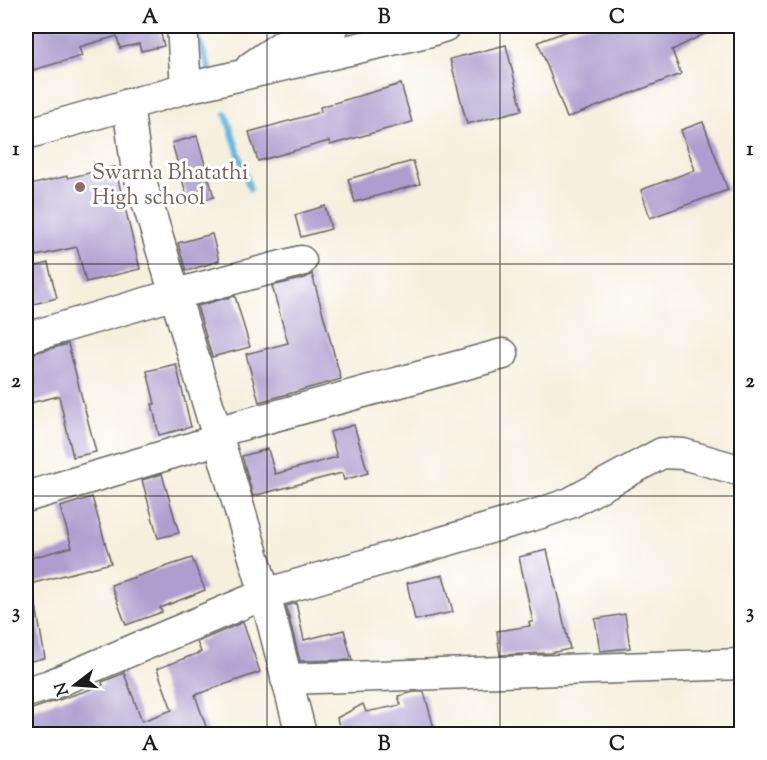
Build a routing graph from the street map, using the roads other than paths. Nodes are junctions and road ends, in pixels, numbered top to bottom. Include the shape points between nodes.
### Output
1 (182, 26) edge
2 (334, 26) edge
3 (432, 28) edge
4 (239, 75) junction
5 (186, 87) junction
6 (128, 104) junction
7 (26, 134) edge
8 (301, 261) dead end
9 (176, 294) junction
10 (26, 338) edge
11 (503, 354) dead end
12 (216, 436) junction
13 (741, 471) edge
14 (26, 497) edge
15 (265, 594) junction
16 (741, 664) edge
17 (286, 679) junction
18 (26, 692) edge
19 (293, 733) edge

1 - 5 street
2 - 4 street via 290,40
3 - 4 street
4 - 5 street
5 - 6 street
6 - 7 street
6 - 9 street via 136,165
8 - 9 street
9 - 10 street
9 - 12 street
11 - 12 street
12 - 14 street
12 - 15 street
13 - 15 street via 683,454 662,453 560,506
15 - 17 street
15 - 18 street
16 - 17 street
17 - 19 street

